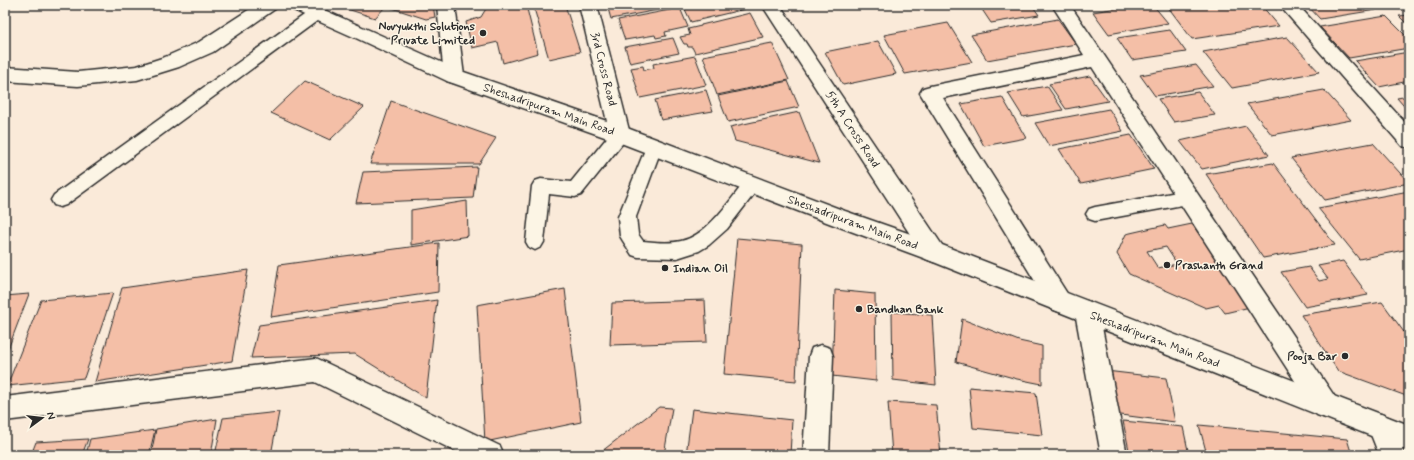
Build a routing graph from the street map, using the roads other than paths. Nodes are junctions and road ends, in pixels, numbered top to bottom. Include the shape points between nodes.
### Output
1 (269, 5) edge
2 (446, 5) edge
3 (588, 5) edge
4 (771, 5) edge
5 (1061, 5) edge
6 (1288, 5) edge
7 (310, 8) edge
8 (1097, 60) junction
9 (5, 74) edge
10 (454, 76) junction
11 (620, 134) junction
12 (1409, 140) edge
13 (654, 147) junction
14 (752, 185) junction
15 (1188, 197) junction
16 (60, 200) dead end
17 (1095, 214) dead end
18 (535, 242) dead end
19 (934, 252) junction
20 (1060, 302) junction
21 (1087, 312) junction
22 (821, 356) dead end
23 (1326, 406) junction
24 (5, 409) edge
25 (1381, 427) junction
26 (1409, 438) edge
27 (492, 455) edge
28 (816, 455) edge
29 (1114, 455) edge
30 (1392, 455) edge

1 - 9 street via 206,47 172,62 137,73 78,79
2 - 10 street
3 - 11 street, 3rd Cross Road
4 - 19 street, 5th A Cross Road
5 - 8 street
6 - 12 street
7 - 10 street, Sheshadripuram Main Road
7 - 16 lane
8 - 15 street
8 - 20 street via 930,93
10 - 11 street, Sheshadripuram Main Road
11 - 13 street, Sheshadripuram Main Road
11 - 18 lane via 575,190 541,186
13 - 14 street, Sheshadripuram Main Road
13 - 14 lane via 627,217 629,236 638,249 680,250 693,246 713,232
14 - 19 street, Sheshadripuram Main Road
15 - 17 lane
15 - 23 street
19 - 20 street, Sheshadripuram Main Road
20 - 21 street, Sheshadripuram Main Road
21 - 23 street, Sheshadripuram Main Road
21 - 29 street
22 - 28 street
23 - 25 street, Sheshadripuram Main Road
24 - 27 street via 316,370
25 - 26 street, Sheshadripuram Main Road
25 - 30 street

